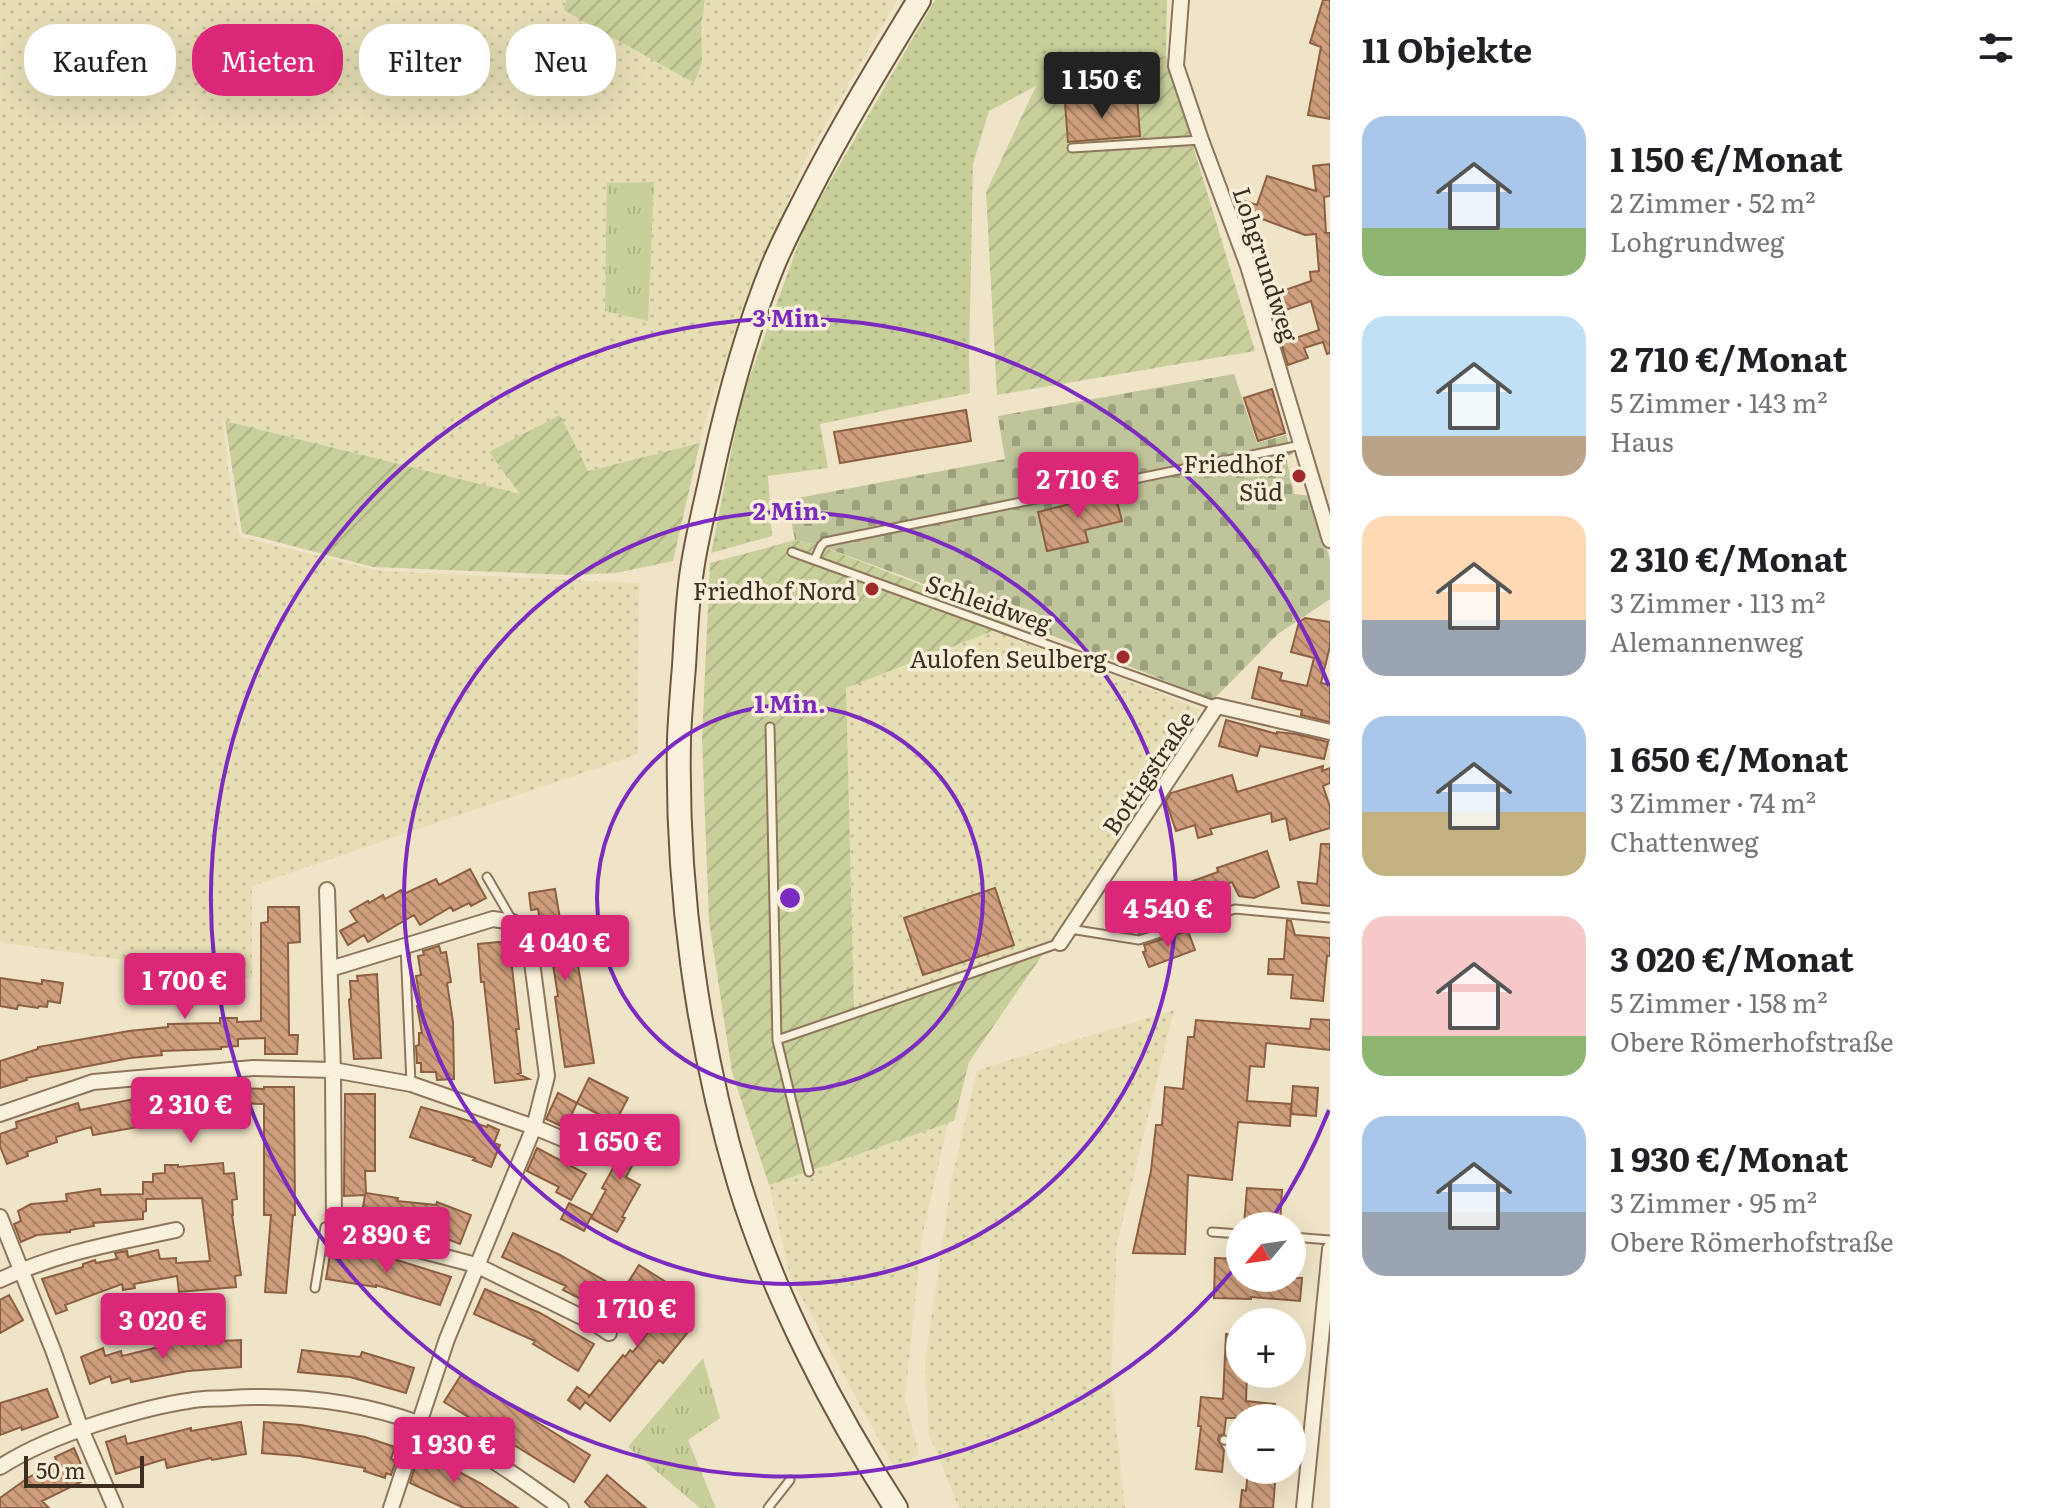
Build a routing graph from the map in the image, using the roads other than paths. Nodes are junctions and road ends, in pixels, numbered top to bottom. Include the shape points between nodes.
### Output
1 (919, 0) edge
2 (1181, 0) edge
3 (1201, 140) junction
4 (1072, 148) dead end
5 (1303, 444) junction
6 (1330, 540) edge
7 (792, 552) dead end
8 (815, 559) junction
9 (1217, 706) junction
10 (770, 727) dead end
11 (1330, 732) edge
12 (487, 877) dead end
13 (327, 890) dead end
14 (1330, 918) edge
15 (513, 922) junction
16 (1069, 929) junction
17 (1060, 943) joint
18 (405, 946) junction
19 (330, 969) junction
20 (777, 1040) junction
21 (333, 1070) junction
22 (411, 1084) junction
23 (0, 1114) edge
24 (534, 1127) junction
25 (597, 1153) dead end
26 (809, 1172) dead end
27 (0, 1217) edge
28 (325, 1227) dead end
29 (176, 1230) dead end
30 (1212, 1232) dead end
31 (1226, 1233) edge
32 (1306, 1238) edge
33 (1330, 1240) edge
34 (1330, 1249) edge
35 (476, 1265) junction
36 (21, 1270) junction
37 (0, 1280) edge
38 (315, 1288) dead end
39 (609, 1333) dead end
40 (420, 1424) junction
41 (81, 1429) junction
42 (1306, 1448) edge
43 (1311, 1449) junction
44 (868, 1465) junction
45 (0, 1467) edge
46 (790, 1480) dead end
47 (115, 1508) edge
48 (391, 1508) edge
49 (561, 1508) edge
50 (768, 1508) edge
51 (883, 1508) edge
52 (896, 1508) edge
53 (1304, 1508) edge

1 - 44 street via 830,151 773,266 751,327 722,426 691,571 679,739 689,935 710,1068 736,1169 790,1314
2 - 3 street, Lohgrundweg via 1176,66
3 - 4 lane
3 - 5 street, Lohgrundweg via 1248,266
5 - 6 street, Lohgrundweg
5 - 8 lane via 825,542
7 - 8 lane, Schleidweg
8 - 9 lane, Schleidweg
9 - 11 street
9 - 16 street, Bottigstraße
10 - 20 lane
12 - 15 lane
13 - 19 street
14 - 16 lane via 1235,909 1139,940
15 - 18 street via 493,919
15 - 24 street via 530,947 547,1076
16 - 17 street, Bottigstraße
17 - 20 lane
18 - 19 street
18 - 22 lane
19 - 21 street
20 - 26 lane
21 - 22 street
21 - 23 street via 253,1068 93,1082
21 - 35 street via 334,1228
22 - 24 street
24 - 25 street
24 - 35 street
27 - 36 street
28 - 38 lane
29 - 36 street via 63,1255
30 - 31 lane
32 - 33 lane
34 - 43 street
35 - 39 street
35 - 40 street
36 - 37 street
36 - 41 street
40 - 41 street via 359,1406 300,1396 255,1396 189,1400
40 - 48 street
40 - 49 street via 465,1444
41 - 45 street
41 - 47 street
42 - 43 lane
43 - 53 street
44 - 51 street
44 - 52 street
46 - 50 lane

